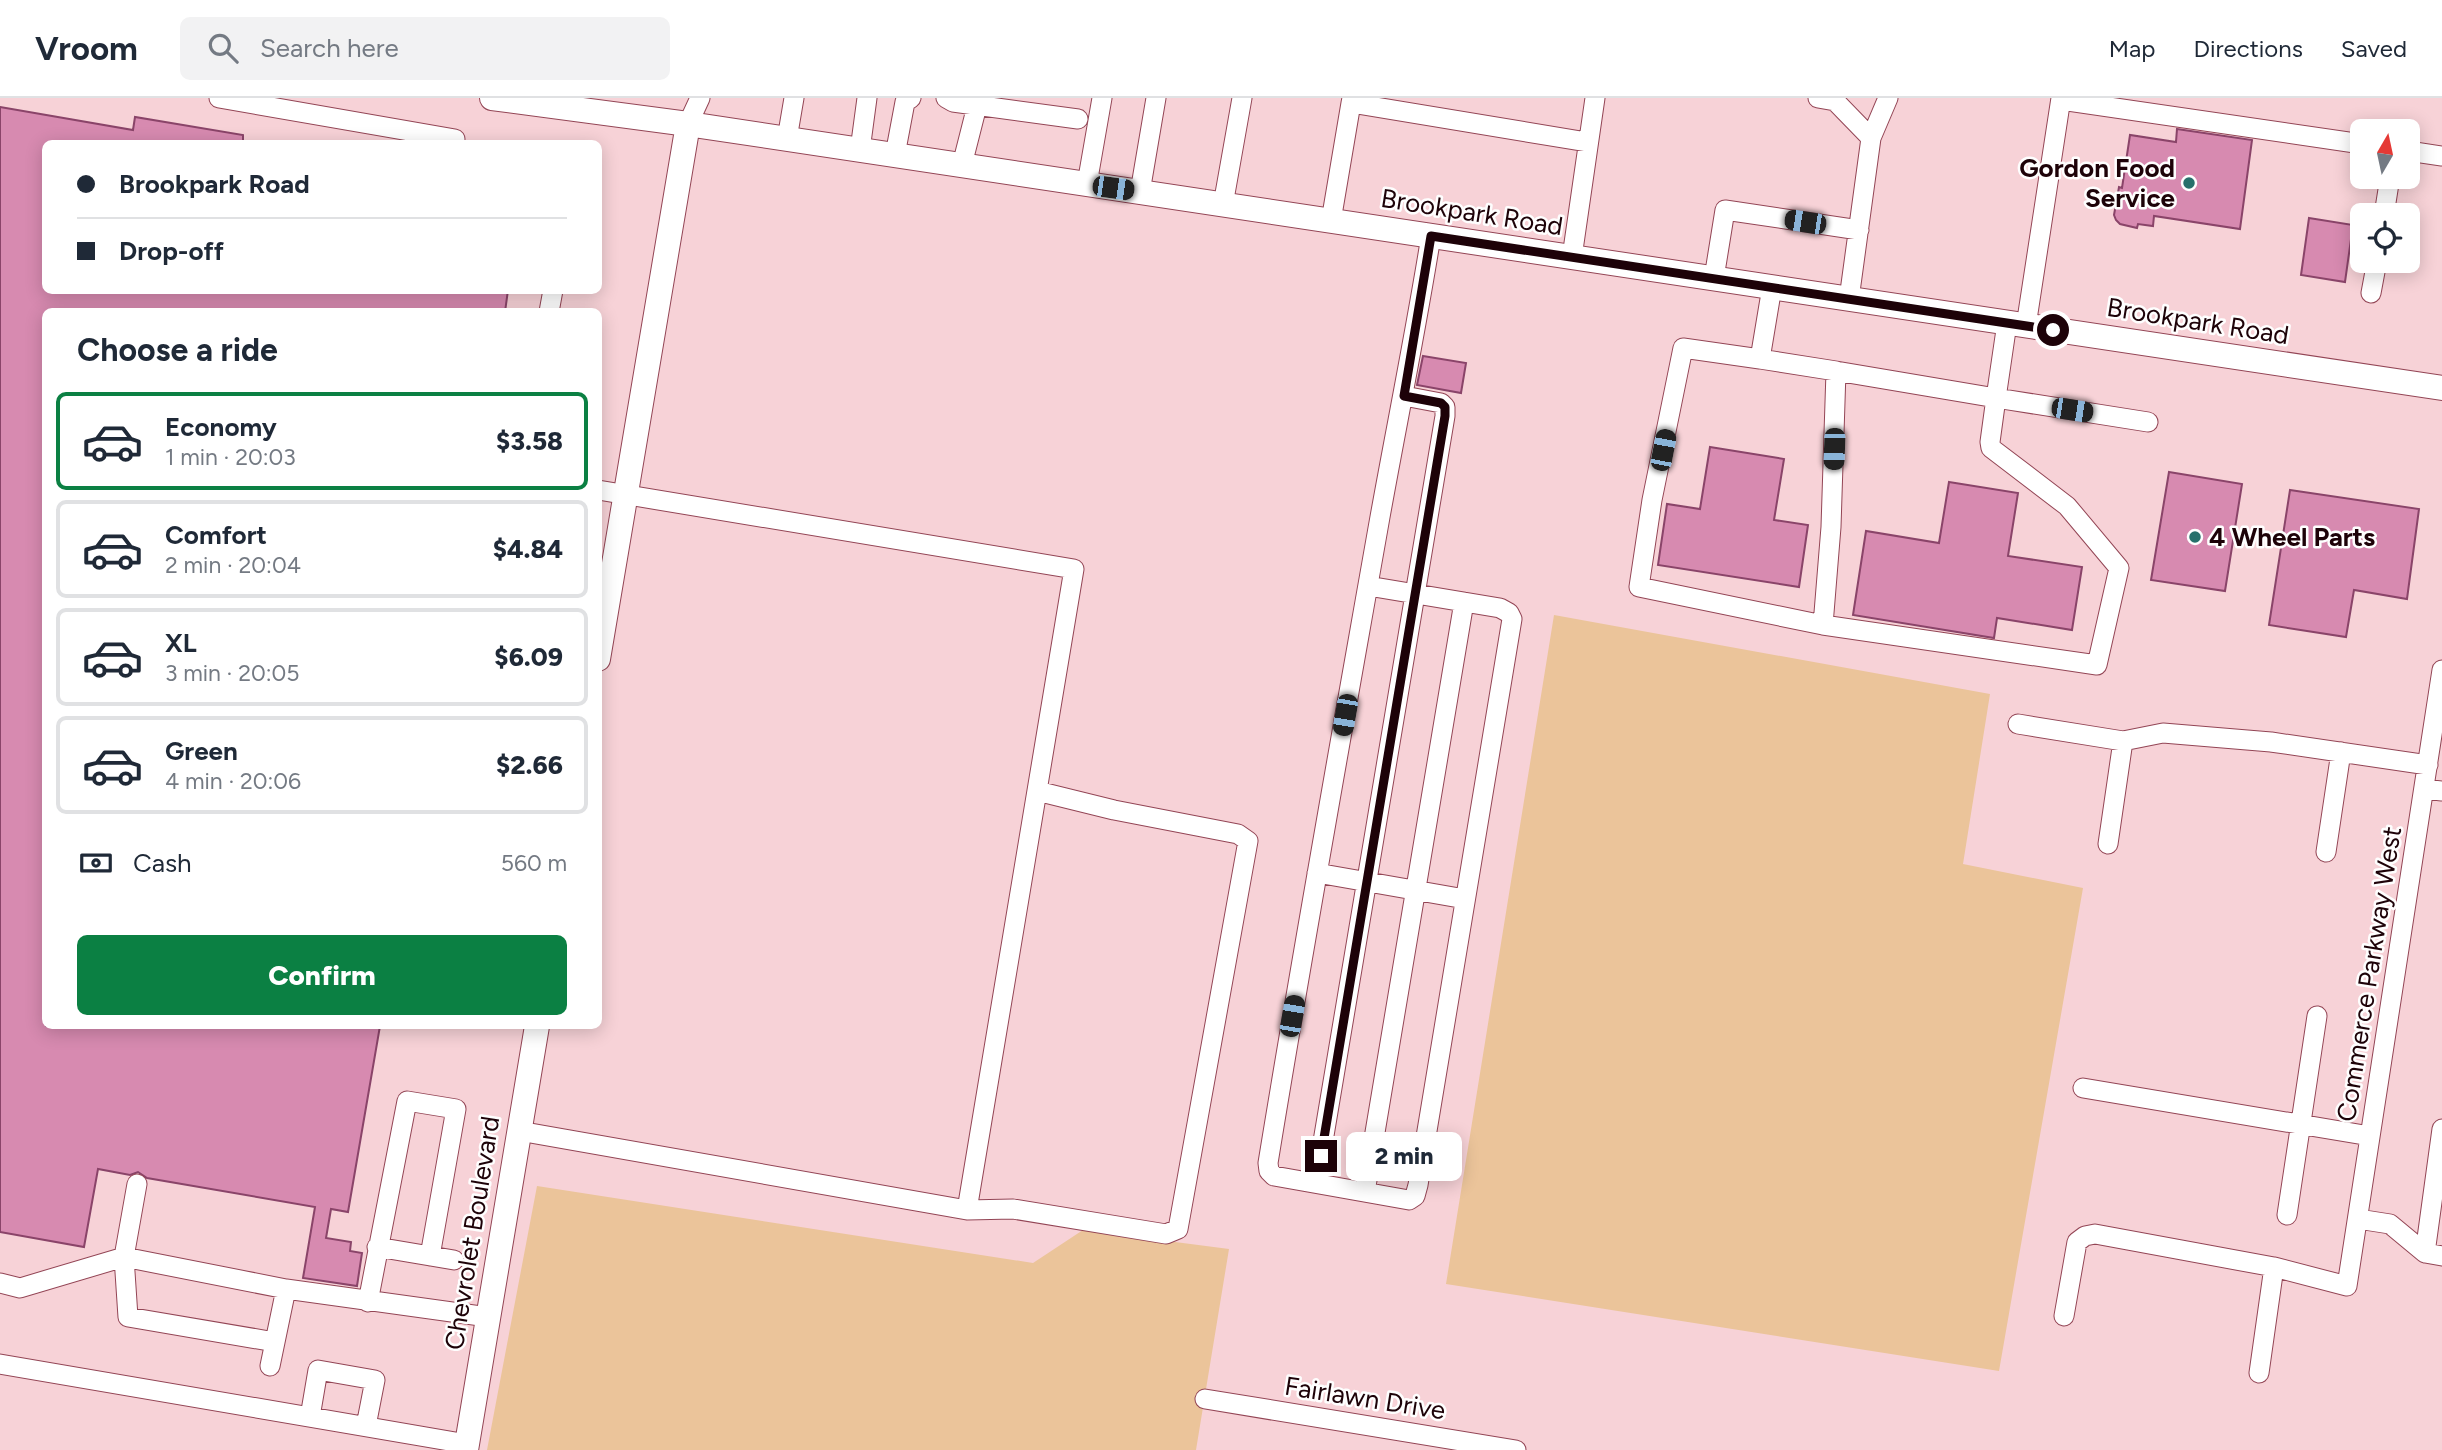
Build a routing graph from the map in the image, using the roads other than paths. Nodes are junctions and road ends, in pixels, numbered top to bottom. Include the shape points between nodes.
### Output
1 (219, 98) edge
2 (492, 98) edge
3 (699, 98) edge
4 (794, 98) edge
5 (867, 98) edge
6 (911, 98) edge
7 (946, 98) edge
8 (1102, 98) edge
9 (1156, 98) edge
10 (1242, 98) edge
11 (1595, 98) edge
12 (1818, 98) edge
13 (1888, 98) edge
14 (2061, 99) edge
15 (528, 100) edge
16 (1352, 100) edge
17 (978, 102) edge
18 (1078, 119) dead end
19 (688, 124) junction
20 (1871, 138) junction
21 (455, 139) dead end
22 (787, 139) junction
23 (1587, 142) junction
24 (2350, 142) edge
25 (860, 149) junction
26 (2420, 152) edge
27 (895, 155) junction
28 (2442, 156) edge
29 (962, 165) junction
30 (1087, 184) junction
31 (1140, 192) junction
32 (1223, 205) junction
33 (1331, 221) junction
34 (1859, 230) junction
35 (1431, 236) junction
36 (1572, 257) junction
37 (2374, 273) edge
38 (1714, 278) junction
39 (1772, 287) junction
40 (2371, 293) dead end
41 (1849, 299) junction
42 (2017, 324) junction
43 (1760, 359) junction
44 (1836, 371) junction
45 (2442, 388) edge
46 (1404, 396) junction
47 (1996, 398) junction
48 (2148, 422) dead end
49 (602, 490) edge
50 (626, 494) junction
51 (1368, 586) junction
52 (1416, 594) junction
53 (1464, 602) junction
54 (1823, 625) junction
55 (602, 635) edge
56 (2442, 670) edge
57 (2018, 724) dead end
58 (2123, 741) junction
59 (2341, 752) junction
60 (2428, 765) junction
61 (2433, 790) edge
62 (1037, 791) junction
63 (2108, 844) dead end
64 (2326, 852) dead end
65 (1317, 873) junction
66 (1367, 881) junction
67 (1416, 891) junction
68 (1465, 899) junction
69 (2317, 1016) dead end
70 (536, 1029) edge
71 (2083, 1088) dead end
72 (2301, 1124) junction
73 (2442, 1129) edge
74 (519, 1131) junction
75 (2370, 1136) junction
76 (1316, 1183) junction
77 (137, 1184) dead end
78 (1365, 1192) junction
79 (967, 1210) junction
80 (2287, 1215) dead end
81 (2358, 1219) junction
82 (376, 1255) junction
83 (2433, 1255) edge
84 (430, 1256) junction
85 (124, 1257) junction
86 (454, 1260) dead end
87 (2273, 1267) junction
88 (0, 1283) edge
89 (286, 1289) junction
90 (368, 1302) junction
91 (2064, 1316) dead end
92 (488, 1317) junction
93 (275, 1342) junction
94 (0, 1364) edge
95 (271, 1366) dead end
96 (2259, 1373) dead end
97 (1205, 1398) dead end
98 (310, 1417) junction
99 (366, 1426) junction
100 (467, 1447) edge
101 (1516, 1450) edge

1 - 21 street
2 - 15 main road, Brookpark Road
3 - 19 street
4 - 22 street
5 - 25 street
6 - 27 street via 905,102
7 - 17 street
8 - 30 street
9 - 31 street
10 - 32 street
11 - 23 street
12 - 20 street via 1835,101
13 - 20 street
14 - 24 street
14 - 42 street
15 - 19 main road, Brookpark Road
16 - 23 street
16 - 33 street
17 - 18 street
17 - 29 street
19 - 22 main road, Brookpark Road
19 - 50 main road
20 - 34 street
22 - 25 main road, Brookpark Road
23 - 36 street
25 - 27 main road, Brookpark Road
26 - 28 street
27 - 29 main road, Brookpark Road
29 - 30 main road, Brookpark Road
30 - 31 main road, Brookpark Road
31 - 32 main road, Brookpark Road
32 - 33 main road, Brookpark Road
33 - 35 main road, Brookpark Road
34 - 38 street via 1725,210
34 - 41 street
35 - 36 main road, Brookpark Road
35 - 46 street
36 - 38 main road, Brookpark Road
37 - 40 street
38 - 39 main road, Brookpark Road
39 - 41 main road, Brookpark Road
39 - 43 street
41 - 42 main road, Brookpark Road
42 - 45 main road, Brookpark Road
42 - 47 street
43 - 44 street
43 - 54 street via 1683,348 1639,587
44 - 47 street
44 - 54 street
46 - 51 street
46 - 52 street via 1445,407
47 - 48 street
47 - 54 street via 1992,448 2067,506 2119,568 2097,666
49 - 50 street
50 - 55 main road
50 - 62 street via 1074,569
51 - 52 street
51 - 65 street
52 - 53 street
52 - 66 street
53 - 67 street
53 - 68 street via 1500,608 1512,620
56 - 60 street, Commerce Parkway West
57 - 58 street
58 - 59 street via 2163,733
58 - 63 street
59 - 60 street
59 - 64 street
60 - 61 street, Commerce Parkway West
61 - 75 street, Commerce Parkway West
62 - 79 street
62 - 79 street via 1238,834 1248,841 1178,1229 1166,1234 1013,1209
65 - 66 street
65 - 76 street via 1268,1163 1274,1176
66 - 67 street
66 - 76 street
67 - 68 street
67 - 78 street
68 - 78 street via 1415,1196 1409,1200
69 - 72 street
70 - 74 main road, Chevrolet Boulevard
71 - 72 street
72 - 75 street
72 - 80 street
73 - 83 street
74 - 79 street
74 - 92 main road, Chevrolet Boulevard
75 - 81 street, Commerce Parkway West
76 - 78 street
77 - 85 street
81 - 83 street via 2390,1224
81 - 87 street, Commerce Parkway West via 2347,1286
82 - 84 street
82 - 84 street via 407,1101 456,1109
82 - 90 street
84 - 86 street
85 - 88 street via 20,1288
85 - 89 street
85 - 93 street via 128,1317
87 - 91 street via 2095,1234 2085,1236 2077,1242
87 - 96 street
89 - 90 street
89 - 93 street
90 - 92 street
92 - 100 main road, Chevrolet Boulevard
93 - 95 street
94 - 98 street
97 - 101 street, Fairlawn Drive
98 - 99 street
98 - 99 street via 318,1370 375,1380
99 - 100 street

